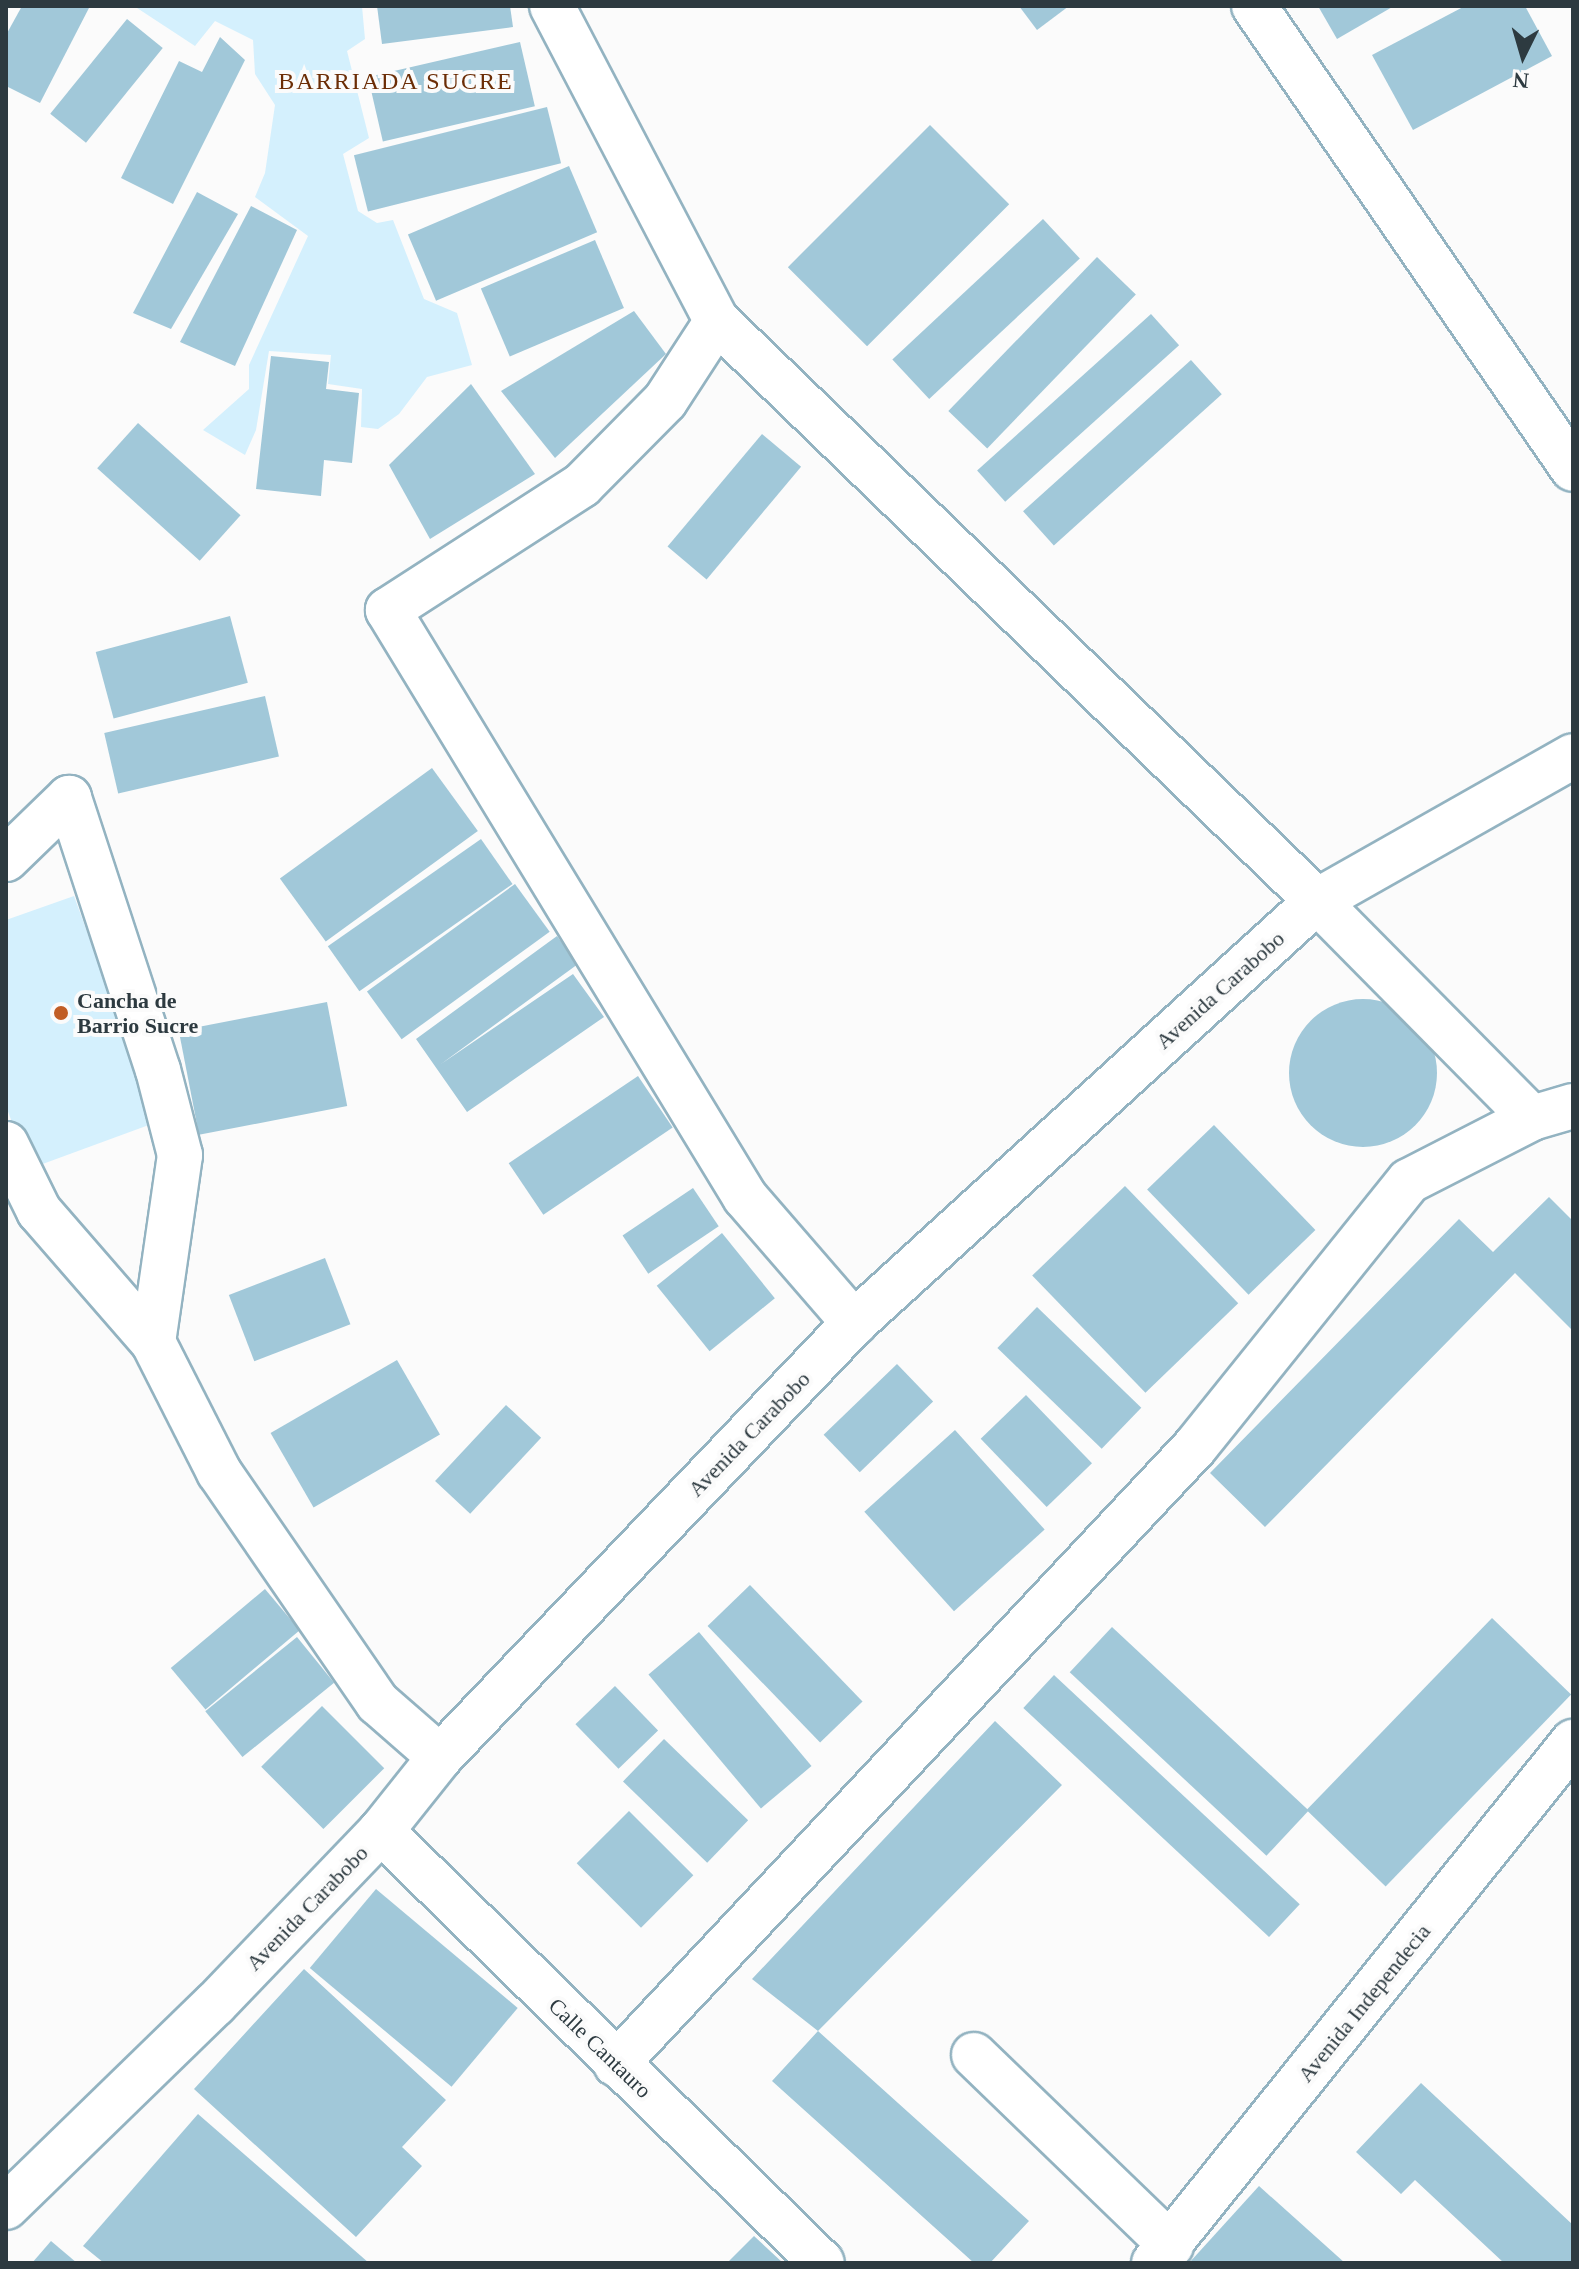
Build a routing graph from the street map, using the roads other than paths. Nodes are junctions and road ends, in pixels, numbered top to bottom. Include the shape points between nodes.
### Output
1 (552, 6) edge
2 (1254, 6) edge
3 (717, 321) junction
4 (1573, 469) edge
5 (1573, 756) edge
6 (6, 859) edge
7 (1317, 901) junction
8 (1573, 1106) edge
9 (1532, 1118) junction
10 (6, 1144) edge
11 (854, 1323) junction
12 (153, 1342) junction
13 (1573, 1742) edge
14 (440, 1757) junction
15 (381, 1831) junction
16 (974, 2055) dead end
17 (616, 2064) junction
18 (6, 2207) edge
19 (1162, 2254) edge
20 (822, 2263) edge

1 - 3 street
2 - 4 street
3 - 7 street
3 - 11 street via 665,401 582,485 388,610 745,1197
5 - 7 street, Avenida Carabobo
6 - 12 street via 69,798 158,1070 180,1155
7 - 9 street
7 - 11 street, Avenida Carabobo
8 - 9 street
9 - 17 street via 1409,1181 1195,1447
10 - 12 street via 39,1211
11 - 14 street, Avenida Carabobo
12 - 14 street via 219,1472 378,1703
13 - 19 street, Avenida Independecia
14 - 15 street, Avenida Carabobo
15 - 17 street, Calle Cantauro
15 - 18 street, Avenida Carabobo via 215,2004
16 - 19 street
17 - 20 street, Calle Cantauro

